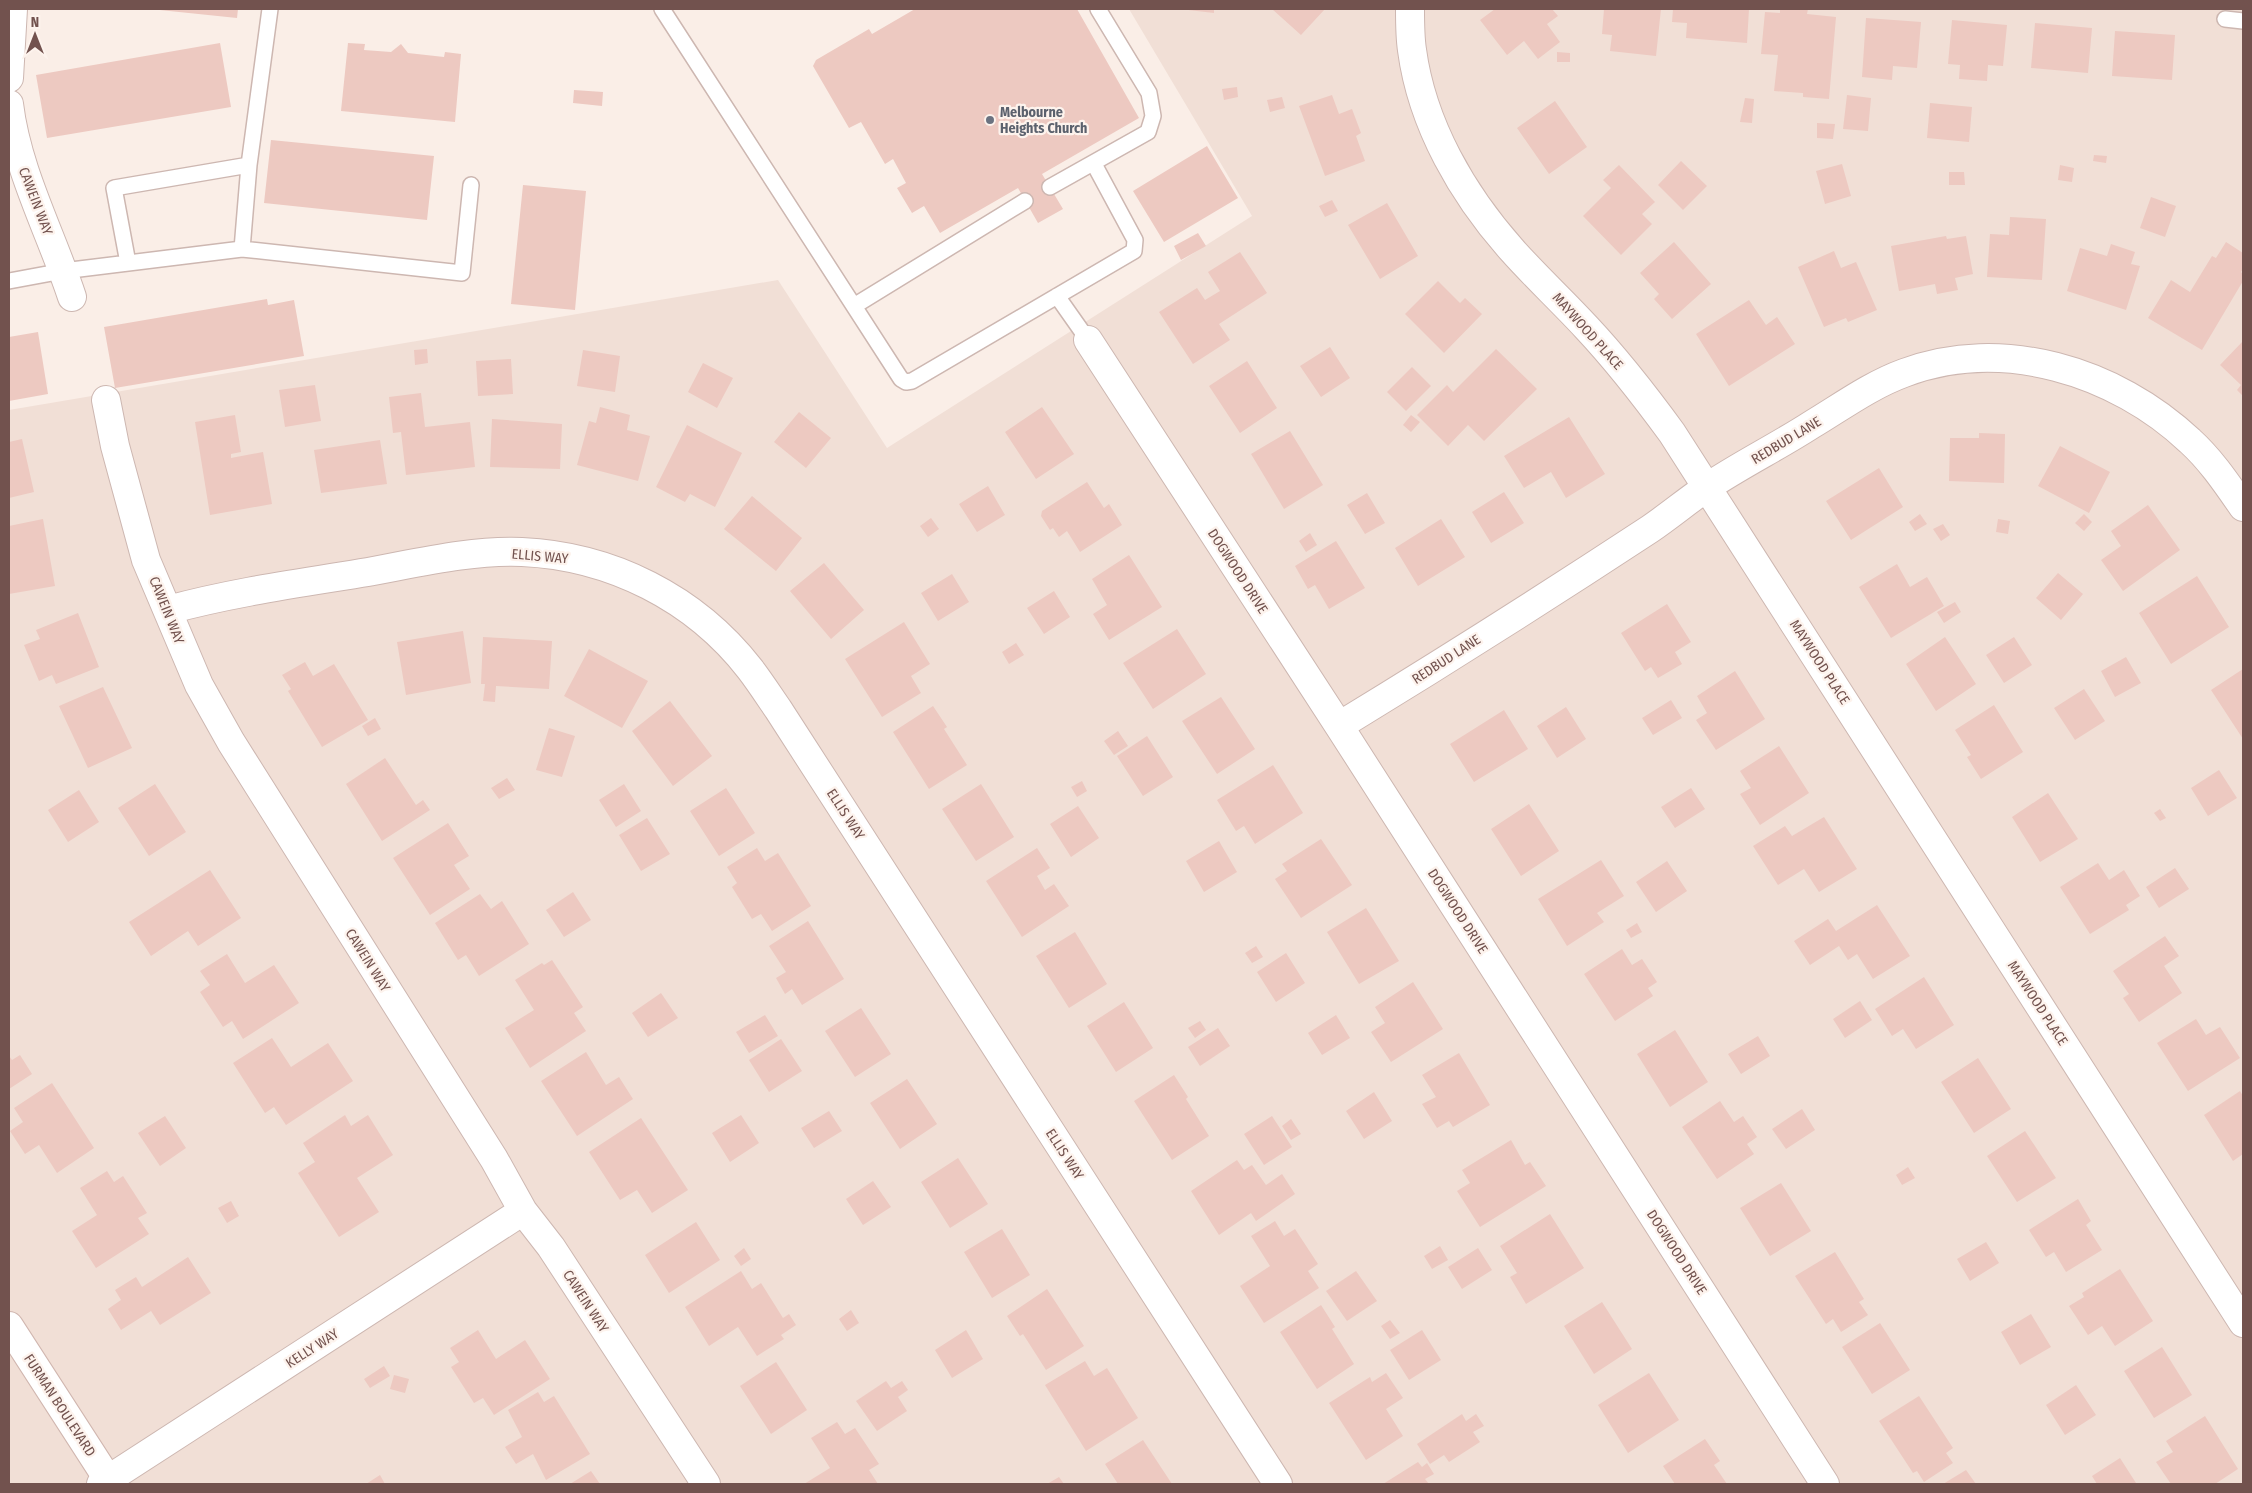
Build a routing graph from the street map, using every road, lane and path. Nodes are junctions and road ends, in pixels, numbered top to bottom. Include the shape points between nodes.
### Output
1 (13, 9) edge
2 (270, 9) edge
3 (662, 9) edge
4 (1098, 9) edge
5 (1410, 9) edge
6 (2225, 19) dead end
7 (2243, 21) edge
8 (9, 78) edge
9 (9, 104) edge
10 (14, 155) edge
11 (1094, 164) junction
12 (249, 166) junction
13 (471, 185) dead end
14 (1050, 187) dead end
15 (1025, 201) dead end
16 (242, 249) junction
17 (128, 263) junction
18 (63, 271) junction
19 (9, 281) edge
20 (1057, 296) junction
21 (72, 297) dead end
22 (854, 306) junction
23 (1088, 340) joint
24 (106, 400) dead end
25 (1707, 487) junction
26 (2243, 507) edge
27 (168, 610) junction
28 (1339, 726) junction
29 (523, 1211) junction
30 (2243, 1323) edge
31 (9, 1326) edge
32 (107, 1483) edge
33 (706, 1484) edge
34 (1278, 1484) edge
35 (1825, 1484) edge

1 - 8 street
2 - 12 lane
3 - 22 lane
4 - 11 lane via 1149,93 1153,116 1148,132
5 - 25 street, MAYWOOD PLACE via 1418,85 1453,170 1513,252 1587,327 1636,384
6 - 7 lane
9 - 10 street, CAWEIN WAY
10 - 18 street, CAWEIN WAY
11 - 14 lane
11 - 20 lane via 1136,247
12 - 16 lane
12 - 17 lane via 114,188
13 - 16 lane via 462,274
15 - 22 lane
16 - 17 lane
17 - 18 lane
18 - 19 lane
18 - 21 street, CAWEIN WAY
20 - 22 lane via 912,382 901,379
20 - 23 lane
23 - 28 street, DOGWOOD DRIVE
24 - 27 street, CAWEIN WAY via 146,560
25 - 26 street, REDBUD LANE via 1867,391 1902,374 1961,359 1995,358 2030,361 2066,370 2102,382 2136,400 2192,442 2216,468
25 - 28 street, REDBUD LANE via 1652,527
25 - 30 street, MAYWOOD PLACE
27 - 29 street, CAWEIN WAY via 199,685 231,742 494,1159
27 - 34 street, ELLIS WAY via 221,596 443,559 522,552 584,560 617,571 649,584 708,625 750,668 778,709
28 - 35 street, DOGWOOD DRIVE
29 - 32 street, KELLY WAY
29 - 33 street, CAWEIN WAY via 551,1247
31 - 32 street, FURMAN BOULEVARD

